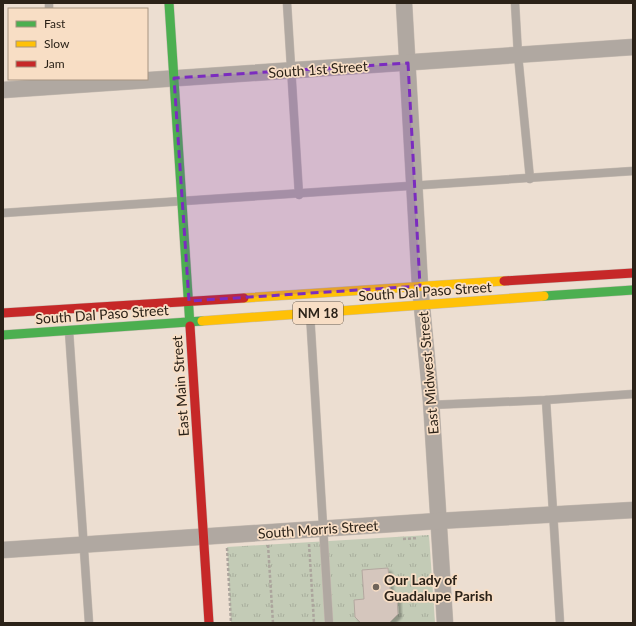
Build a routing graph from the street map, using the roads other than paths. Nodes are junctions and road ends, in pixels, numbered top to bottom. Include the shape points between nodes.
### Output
1 (169, 3) edge
2 (287, 3) edge
3 (404, 3) edge
4 (516, 3) edge
5 (633, 47) edge
6 (518, 55) junction
7 (408, 62) junction
8 (291, 70) junction
9 (174, 78) junction
10 (148, 79) edge
11 (126, 80) edge
12 (53, 83) edge
13 (3, 90) edge
14 (633, 171) edge
15 (530, 179) junction
16 (415, 187) junction
17 (299, 195) junction
18 (182, 202) junction
19 (3, 214) edge
20 (633, 273) edge
21 (420, 286) junction
22 (633, 290) edge
23 (189, 301) junction
24 (422, 305) junction
25 (3, 314) edge
26 (310, 314) junction
27 (190, 322) junction
28 (68, 330) junction
29 (3, 335) edge
30 (633, 394) edge
31 (546, 400) junction
32 (431, 405) junction
33 (633, 510) edge
34 (552, 515) junction
35 (438, 521) junction
36 (322, 529) junction
37 (204, 537) junction
38 (84, 545) junction
39 (3, 550) edge
40 (89, 623) edge
41 (209, 623) edge
42 (329, 623) edge
43 (445, 623) edge
44 (560, 623) edge

1 - 9 main road, East Main Street
2 - 8 lane
3 - 7 street, East Midwest Street
4 - 6 lane
5 - 6 street, South 1st Street
6 - 7 street, South 1st Street
6 - 15 lane
7 - 8 street, South 1st Street
7 - 16 street, East Midwest Street
8 - 9 street, South 1st Street
8 - 17 lane
9 - 10 street, South 1st Street
9 - 18 main road, East Main Street
11 - 12 street, South 1st Street
12 - 13 street, South 1st Street
14 - 15 lane
15 - 16 lane
16 - 17 lane
16 - 21 street, East Midwest Street
17 - 18 lane
18 - 19 lane
18 - 23 main road, East Main Street
20 - 21 main road, South Dal Paso Street / NM 18
21 - 23 main road, South Dal Paso Street / NM 18
21 - 24 street, East Midwest Street
22 - 24 main road, South Dal Paso Street / NM 18
23 - 25 main road, South Dal Paso Street / NM 18
23 - 27 main road, East Main Street
24 - 26 main road, South Dal Paso Street / NM 18
24 - 32 street, East Midwest Street
26 - 27 main road, South Dal Paso Street / NM 18
26 - 36 lane
27 - 28 main road, South Dal Paso Street / NM 18
27 - 37 main road, East Main Street
28 - 29 main road, South Dal Paso Street / NM 18
28 - 38 lane
30 - 31 lane
31 - 32 lane
31 - 34 lane
32 - 35 street, East Midwest Street
33 - 34 street, South Morris Street
34 - 35 street, South Morris Street
34 - 44 lane
35 - 36 street, South Morris Street
35 - 43 street, East Midwest Street
36 - 37 street, South Morris Street
36 - 42 lane
37 - 38 street, South Morris Street
37 - 41 main road, East Main Street
38 - 39 street, South Morris Street
38 - 40 lane

